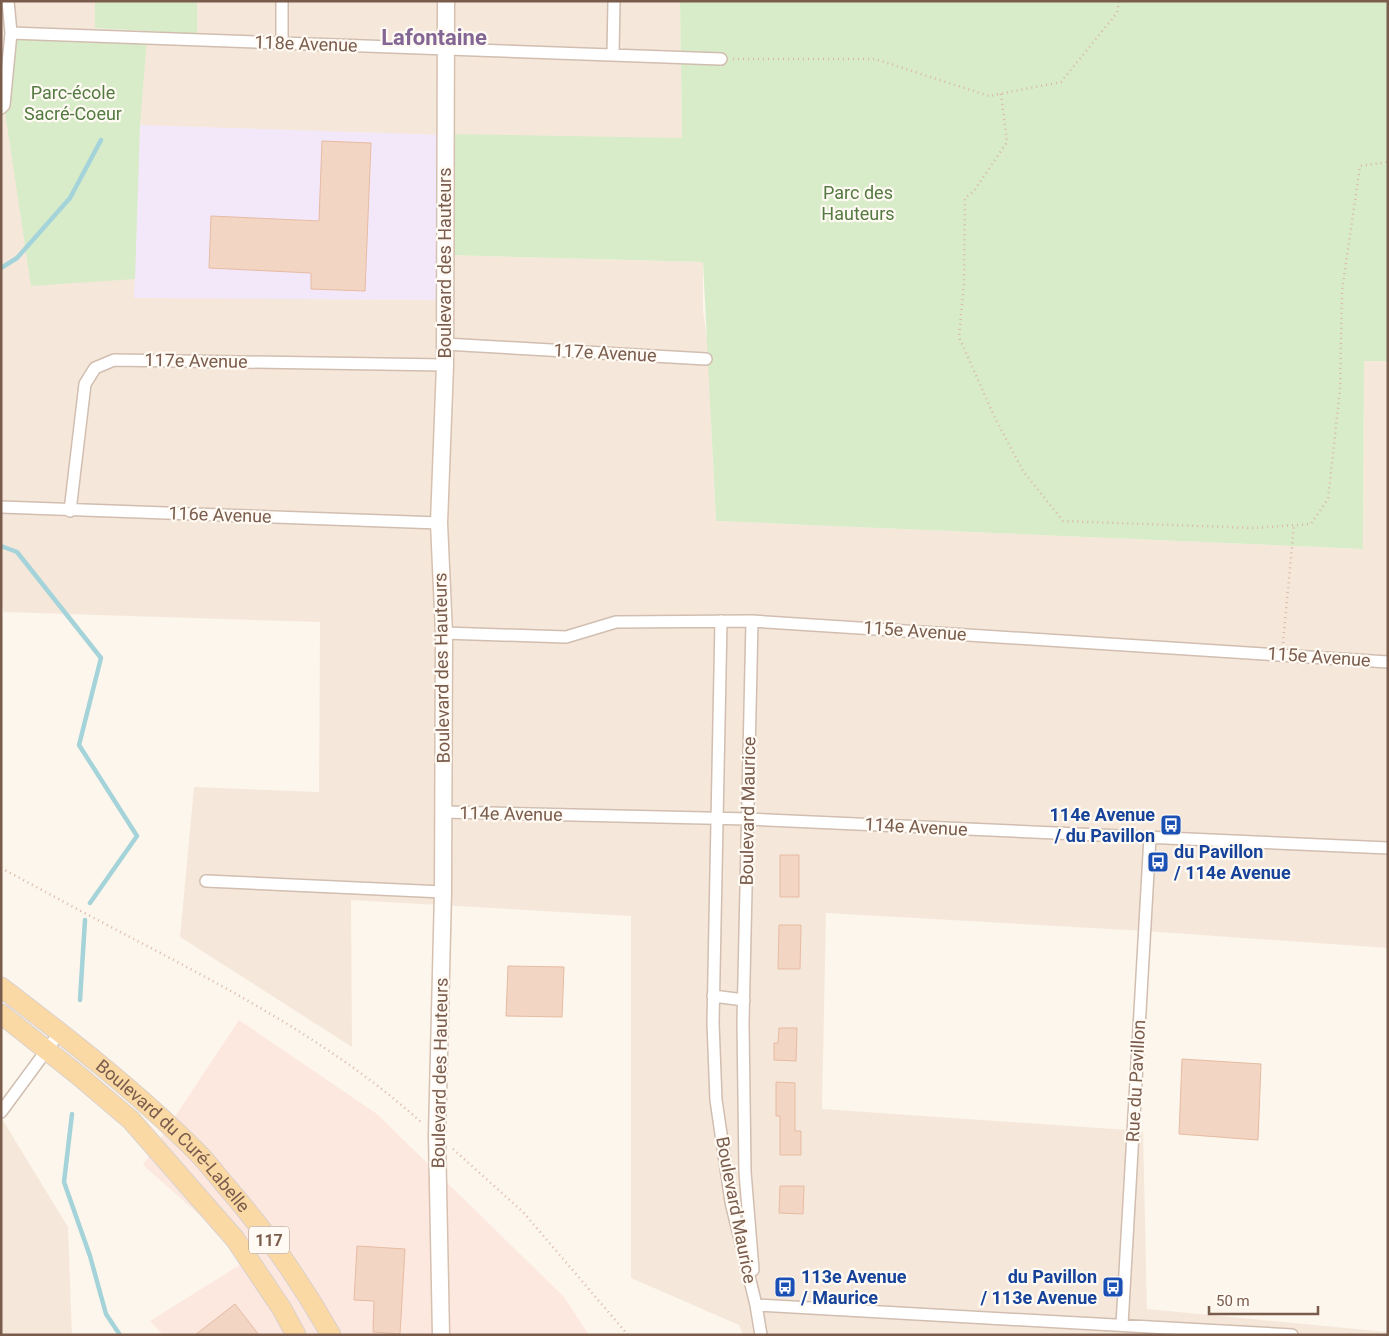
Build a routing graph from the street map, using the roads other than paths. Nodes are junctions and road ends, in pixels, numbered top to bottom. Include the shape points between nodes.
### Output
1 (8, 1) edge
2 (282, 1) edge
3 (446, 1) edge
4 (614, 1) edge
5 (11, 33) junction
6 (282, 43) junction
7 (446, 48) junction
8 (614, 55) junction
9 (721, 59) road end
10 (1, 108) edge
11 (445, 344) junction
12 (706, 359) dead end
13 (445, 365) junction
14 (1, 507) edge
15 (70, 510) junction
16 (439, 523) junction
17 (721, 621) junction
18 (752, 621) junction
19 (444, 633) junction
20 (1388, 662) edge
21 (443, 812) junction
22 (716, 819) junction
23 (748, 819) junction
24 (1150, 837) junction
25 (1388, 848) edge
26 (206, 881) dead end
27 (443, 892) junction
28 (1, 987) edge
29 (713, 996) junction
30 (744, 1000) junction
31 (1, 1014) edge
32 (60, 1032) junction
33 (47, 1049) junction
34 (1, 1112) edge
35 (756, 1304) junction
36 (1122, 1325) junction
37 (296, 1335) edge
38 (331, 1335) edge
39 (441, 1335) edge
40 (761, 1335) edge
41 (1292, 1335) edge

1 - 5 street
2 - 6 street
3 - 7 main road, Boulevard des Hauteurs
4 - 8 street
5 - 6 street, 118e Avenue
5 - 10 street via 4,105
6 - 7 street, 118e Avenue
7 - 8 street, 118e Avenue
7 - 11 main road, Boulevard des Hauteurs
8 - 9 street, 118e Avenue
11 - 12 street, 117e Avenue
11 - 13 main road, Boulevard des Hauteurs
13 - 15 street, 117e Avenue via 114,360 95,368 85,384
13 - 16 main road, Boulevard des Hauteurs
14 - 15 street, 116e Avenue
15 - 16 street, 116e Avenue
16 - 19 main road, Boulevard des Hauteurs
17 - 18 street, 115e Avenue
17 - 19 street, 115e Avenue via 616,622 566,637
17 - 22 street, Boulevard Maurice
18 - 20 street, 115e Avenue
18 - 23 street, Boulevard Maurice
19 - 21 main road, Boulevard des Hauteurs
21 - 22 street, 114e Avenue
21 - 27 main road, Boulevard des Hauteurs
22 - 23 street, 114e Avenue
22 - 29 street, Boulevard Maurice
23 - 24 street, 114e Avenue
23 - 30 street, Boulevard Maurice
24 - 25 street, 114e Avenue
24 - 36 street, Rue du Pavillon
26 - 27 street
27 - 39 main road, Boulevard des Hauteurs via 437,1135
28 - 32 main road, Boulevard du Curé-Labelle / 117
29 - 30 street
29 - 35 street, Boulevard Maurice via 716,1100 731,1202
30 - 35 street, Boulevard Maurice via 745,1172
31 - 33 main road, Boulevard du Curé-Labelle / 117
32 - 33 street
32 - 38 main road, Boulevard du Curé-Labelle / 117 via 125,1085 197,1152 252,1216 308,1294
33 - 34 street
33 - 37 main road, Boulevard du Curé-Labelle / 117 via 130,1120 235,1239
35 - 36 street
35 - 40 street, Boulevard Maurice
36 - 41 street

